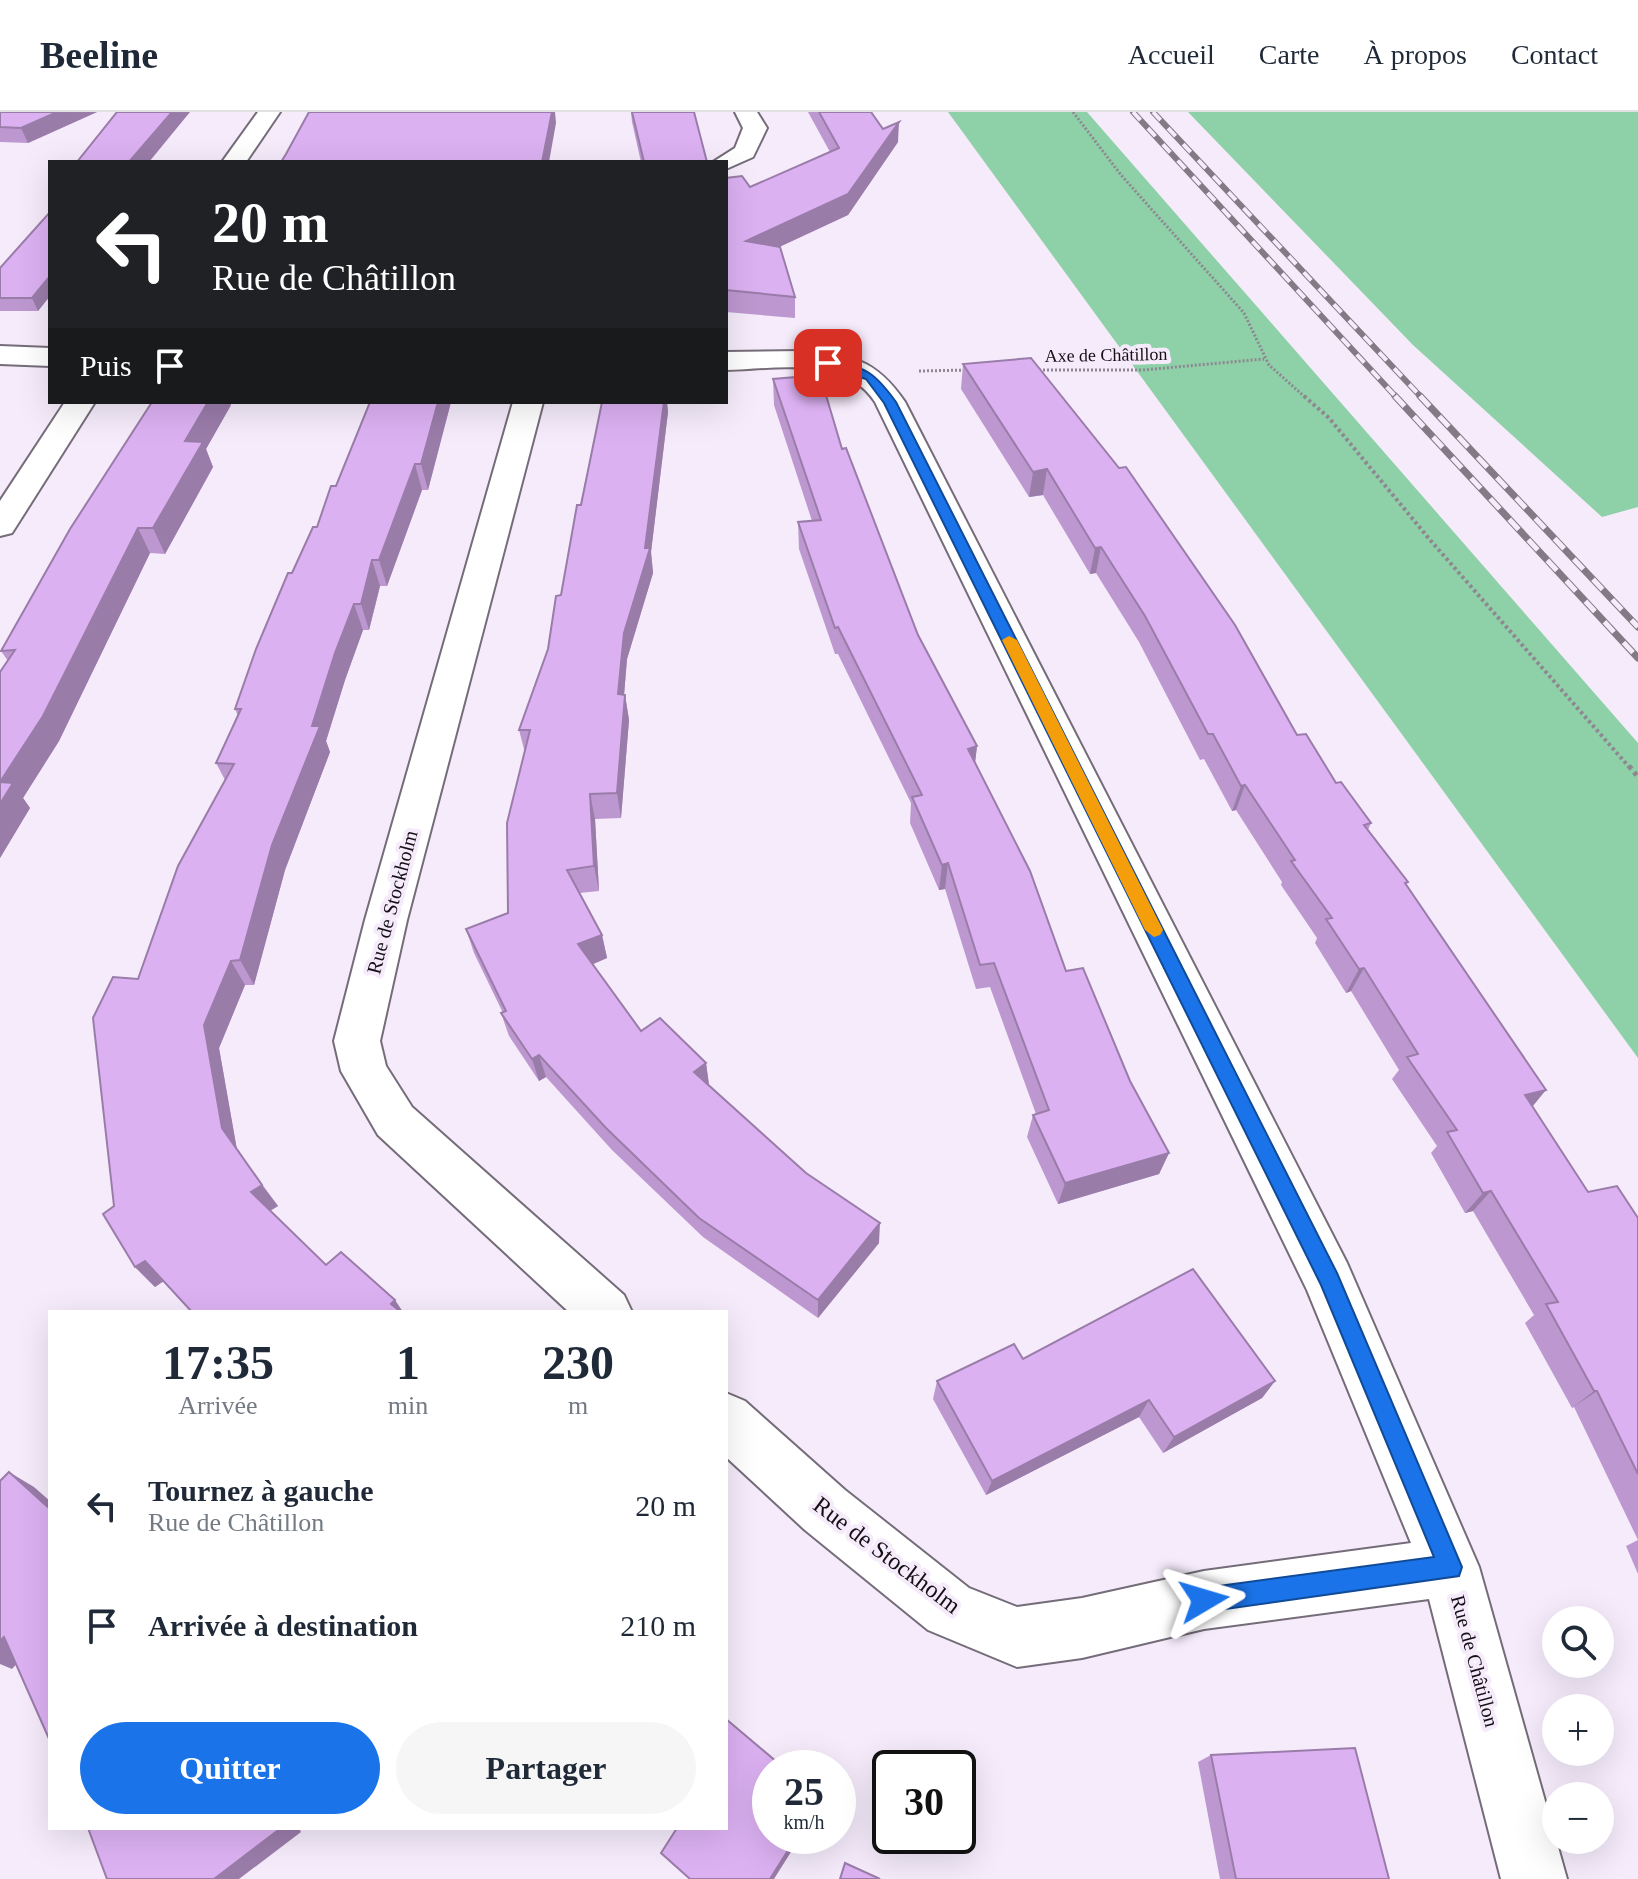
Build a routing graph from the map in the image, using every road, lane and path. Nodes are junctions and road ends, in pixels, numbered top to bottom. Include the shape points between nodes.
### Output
1 (269, 112) edge
2 (746, 112) edge
3 (1073, 112) edge
4 (235, 160) edge
5 (728, 160) edge
6 (0, 355) edge
7 (48, 357) edge
8 (1265, 359) junction
9 (728, 361) edge
10 (981, 370) edge
11 (1027, 370) edge
12 (916, 371) dead end
13 (79, 404) edge
14 (527, 404) edge
15 (0, 526) edge
16 (1638, 777) edge
17 (604, 1310) edge
18 (728, 1422) edge
19 (1450, 1567) junction
20 (1534, 1879) edge

1 - 4 street
2 - 5 street via 755,128 745,152
3 - 8 path via 1121,175 1244,313
6 - 7 street
8 - 11 path, Axe de Châtillon via 1143,370
8 - 16 path via 1329,418
9 - 19 street, Rue de Châtillon via 852,368 870,377 890,402 1329,1280
10 - 12 path
13 - 15 street
14 - 17 street, Rue de Stockholm via 357,1041 364,1071 395,1121
18 - 19 street, Rue de Stockholm via 825,1510 949,1609 1017,1637 1204,1600
19 - 20 street, Rue de Châtillon

